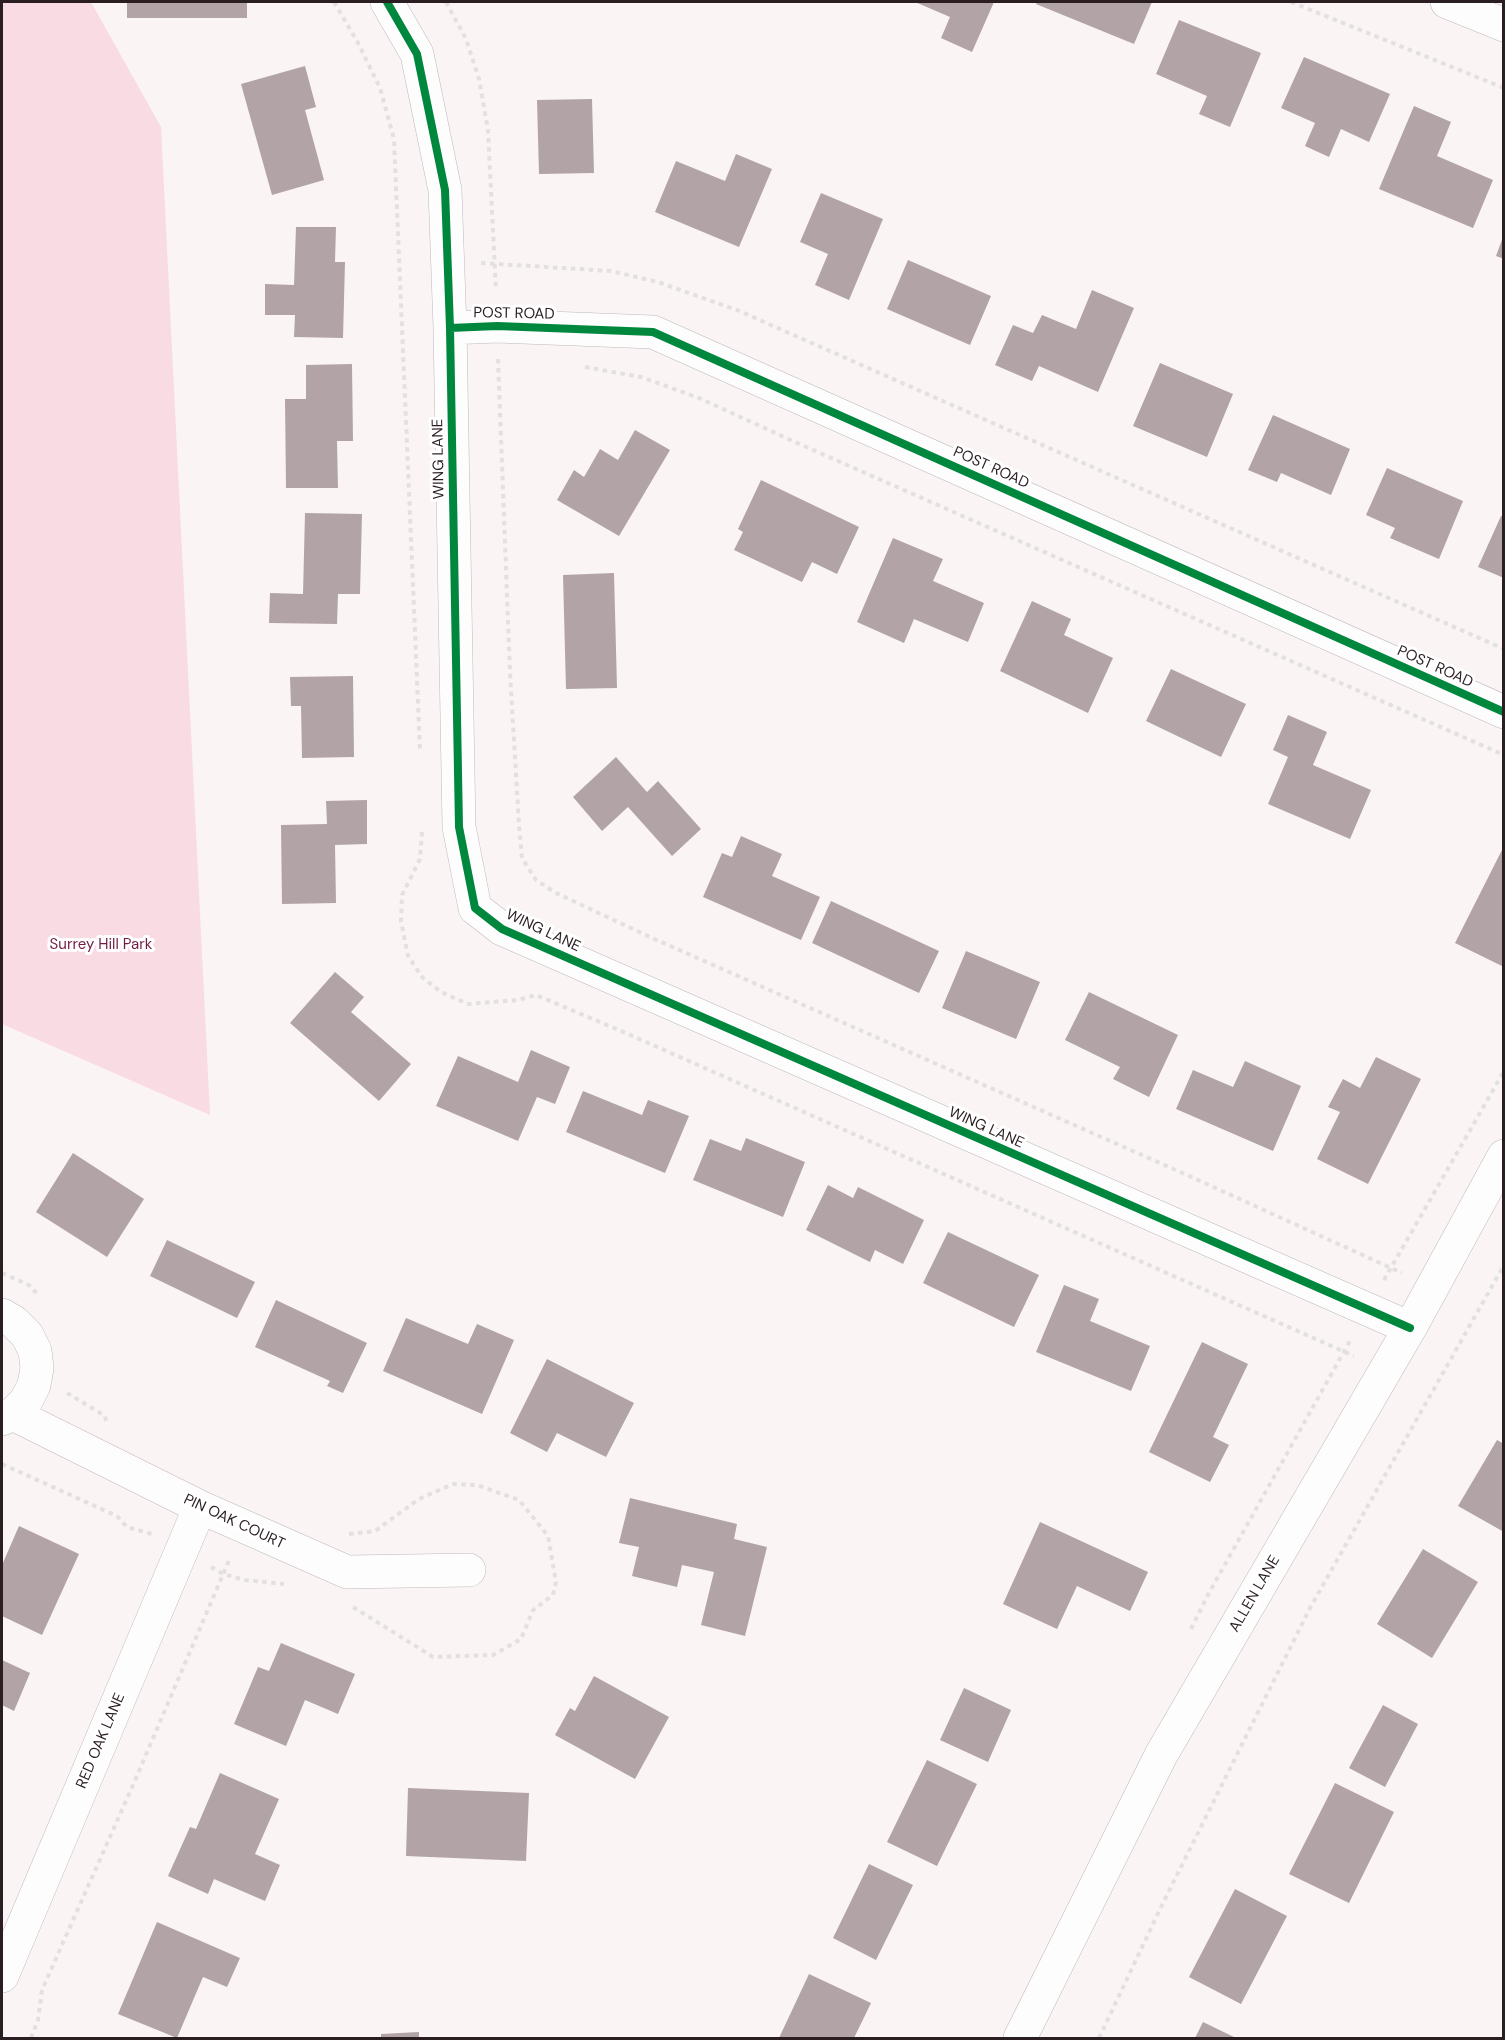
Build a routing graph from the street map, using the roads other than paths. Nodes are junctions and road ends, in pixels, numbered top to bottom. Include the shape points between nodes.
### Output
1 (387, 2) edge
2 (1447, 2) edge
3 (1503, 25) edge
4 (450, 328) junction
5 (1503, 712) edge
6 (1503, 1156) edge
7 (2, 1315) edge
8 (1410, 1328) junction
9 (7, 1417) edge
10 (200, 1507) junction
11 (469, 1570) dead end
12 (2, 1976) edge
13 (1020, 2038) edge

1 - 4 street, WING LANE via 417,54 445,190
2 - 3 street
4 - 5 street, POST ROAD via 653,332
4 - 8 street, WING LANE via 459,828 475,908 502,929
6 - 8 street, ALLEN LANE
7 - 9 street, PIN OAK COURT via 27,1335 35,1351 37,1368 26,1401
8 - 13 street, ALLEN LANE via 1161,1755
9 - 10 street, PIN OAK COURT
10 - 11 street, PIN OAK COURT via 347,1572
10 - 12 street, RED OAK LANE

